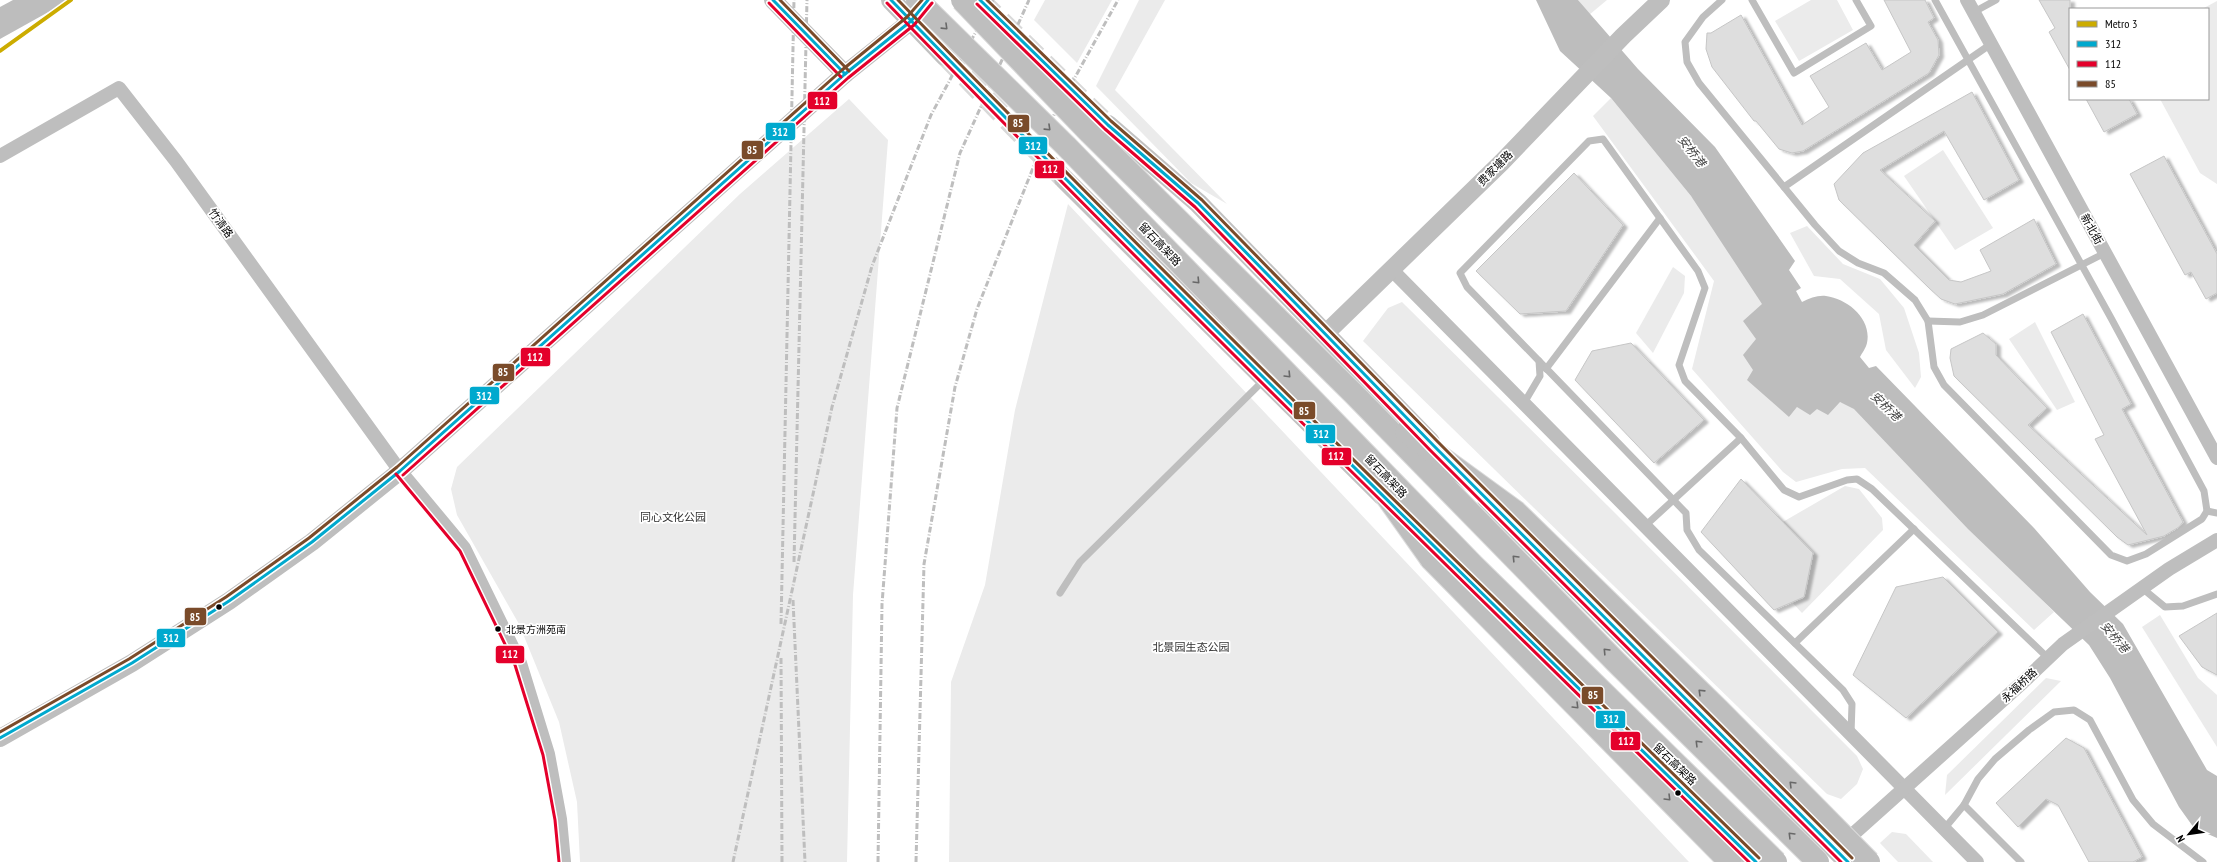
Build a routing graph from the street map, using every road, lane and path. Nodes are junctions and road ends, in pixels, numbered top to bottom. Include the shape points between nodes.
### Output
1 (773, 0) edge
2 (891, 0) edge
3 (917, 0) edge
4 (928, 0) edge
5 (962, 0) edge
6 (1661, 0) edge
7 (1722, 0) edge
8 (1752, 0) edge
9 (1856, 0) edge
10 (1935, 0) edge
11 (1996, 0) edge
12 (1970, 6) edge
13 (911, 21) junction
14 (1991, 44) junction
15 (945, 56) tunnel mouth
16 (1968, 60) junction
17 (845, 74) junction
18 (1108, 125) tunnel mouth
19 (0, 156) edge
20 (1064, 179) tunnel mouth
21 (1784, 187) junction
22 (1660, 218) junction
23 (2105, 254) junction
24 (2082, 265) junction
25 (1392, 270) junction
26 (1928, 321) junction
27 (1325, 334) junction
28 (1539, 361) junction
29 (1546, 369) junction
30 (1265, 378) junction
31 (1354, 394) junction
32 (1524, 403) junction
33 (1333, 422) junction
34 (1741, 438) junction
35 (2217, 458) edge
36 (400, 471) junction
37 (1673, 500) junction
38 (2206, 511) junction
39 (2217, 513) edge
40 (1645, 526) junction
41 (1914, 529) junction
42 (2217, 540) edge
43 (2142, 588) junction
44 (1060, 593) dead end
45 (2217, 594) edge
46 (1795, 643) junction
47 (2048, 658) junction
48 (1852, 735) junction
49 (0, 738) edge
50 (1904, 788) junction
51 (1964, 805) junction
52 (1944, 829) junction
53 (1842, 856) edge
54 (564, 862) edge
55 (1730, 862) edge
56 (1756, 862) edge
57 (1776, 862) edge
58 (1818, 862) edge
59 (1869, 862) edge
60 (1977, 862) edge
61 (2021, 862) edge
62 (2203, 862) edge

1 - 17 street
2 - 13 main road
3 -> 33 highway, 留石高架路, bridge via 1066,146
4 - 13 street
5 - 31 highway, bridge via 1090,133
6 - 25 street, 费家塘路
7 - 21 lane via 1704,16 1685,42 1687,62 1699,83
8 - 9 lane via 1794,72 1871,26
10 - 16 lane
11 - 12 lane
12 - 14 street, 新北街
13 - 15 main road
13 - 17 street
14 - 16 lane
14 - 23 street, 新北街
16 - 21 lane
16 - 24 lane
17 - 36 street
18 - 27 main road via 1198,203
19 - 36 street, 竹清路 via 119,88 176,161
20 - 30 main road
21 - 26 lane via 1839,251 1858,263 1884,273 1915,300
22 - 28 lane via 1603,139 1589,140 1460,273 1467,287
22 - 29 lane
22 - 34 lane via 1698,271 1705,288 1679,365 1683,376
23 - 24 lane
23 - 35 street, 新北街
24 - 26 lane via 1982,315 1960,322
24 - 38 lane via 2204,491
25 - 27 street, 费家塘路
25 - 32 street
26 - 38 lane via 1934,367 1944,385 2111,555 2127,560 2146,554 2202,519
27 - 53 main road
28 - 29 lane
28 - 32 lane via 1540,376
29 - 37 lane
30 - 44 lane via 1080,562
30 - 56 main road
58 -> 31 highway, bridge via 1616,662
59 -> 31 highway, bridge via 1719,710 1516,512
32 - 40 street
33 -> 55 highway, bridge via 1431,559
33 - 57 highway, 留石高架路, bridge via 1477,569
34 - 37 lane
34 - 41 lane via 1784,490 1799,497 1847,480 1857,479 1872,489
36 - 49 street via 312,542 230,601 132,662
36 - 54 street via 464,548 520,663 548,754 560,819
37 - 40 lane
37 - 46 lane via 1686,513 1687,530 1699,550
38 - 39 lane
40 - 48 street
41 - 46 lane
41 - 47 lane
42 - 43 street, 永福桥路
43 - 45 lane via 2165,607 2182,606
43 - 47 street, 永福桥路 via 2075,635
46 - 48 lane via 1849,699 1852,704
47 - 50 street, 永福桥路
48 - 50 street
50 - 52 street
50 - 53 street, 永福桥路
51 - 52 lane
51 - 61 lane
51 - 62 lane via 1978,779 1995,759 2054,712 2074,710 2090,720 2133,800 2153,824
52 - 60 street

